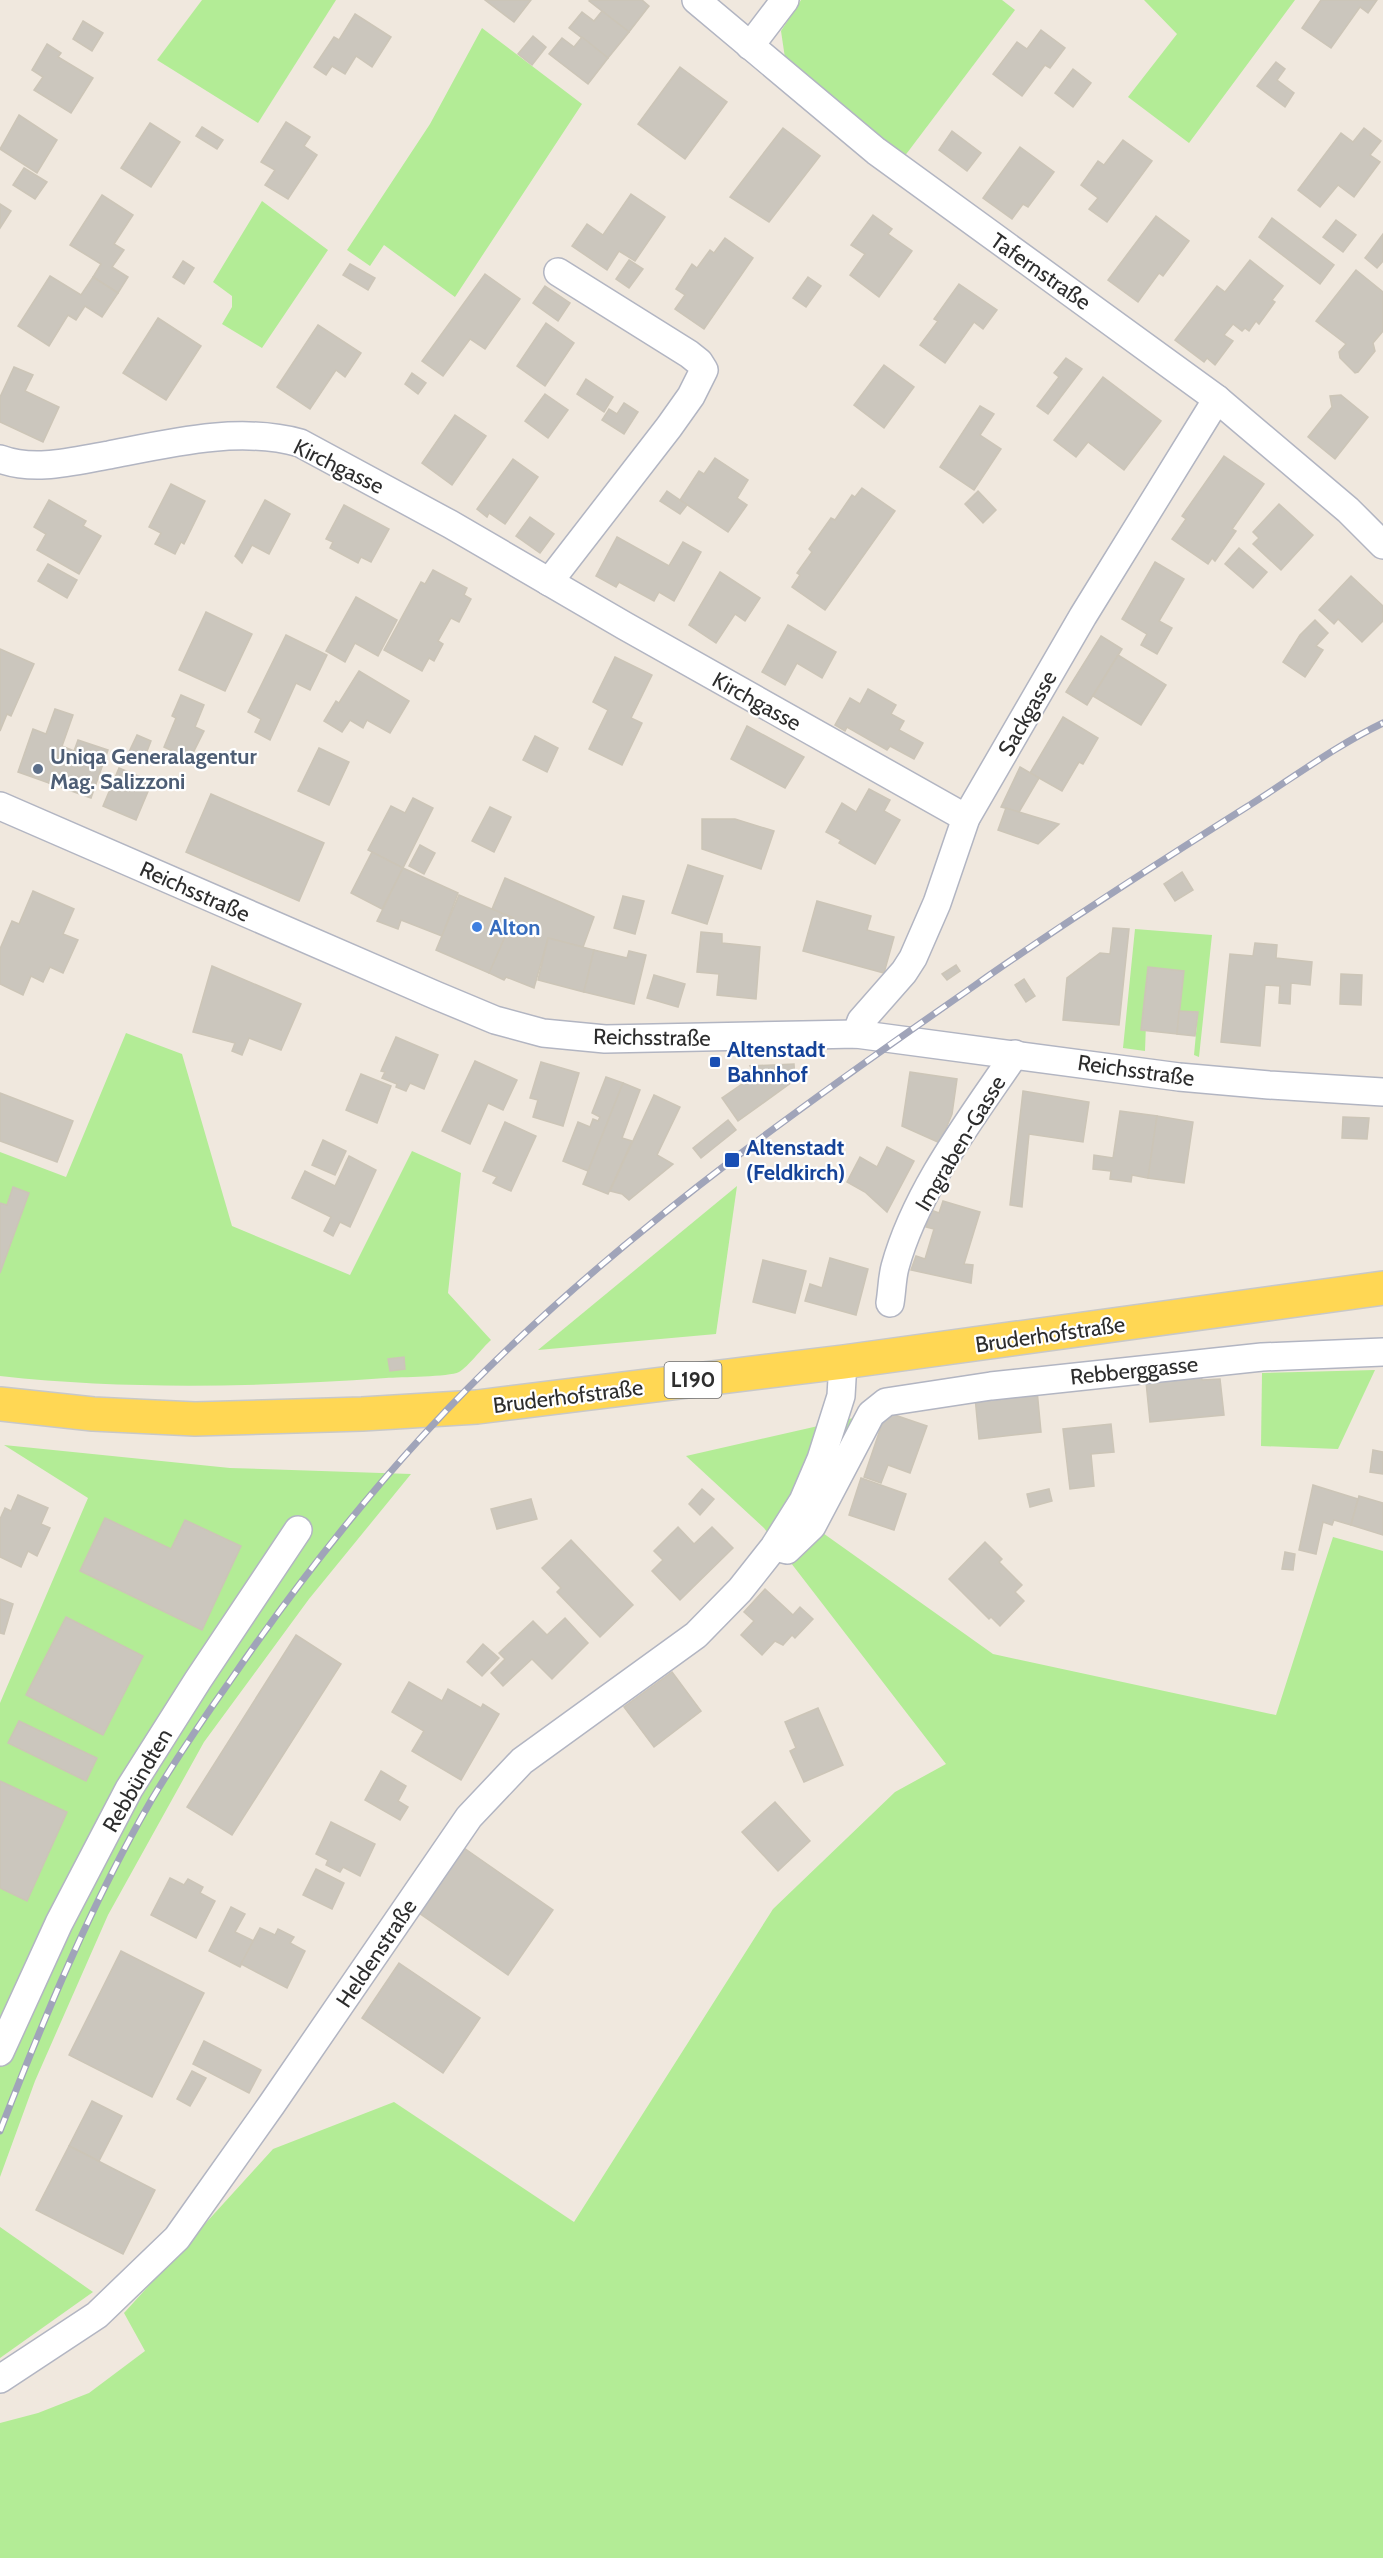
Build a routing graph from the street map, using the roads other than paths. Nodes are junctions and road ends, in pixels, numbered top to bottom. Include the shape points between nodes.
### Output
1 (696, 0) edge
2 (785, 0) edge
3 (750, 46) junction
4 (558, 272) dead end
5 (1217, 399) junction
6 (0, 459) edge
7 (1383, 545) edge
8 (549, 582) junction
9 (0, 806) edge
10 (966, 818) junction
11 (856, 1034) junction
12 (1015, 1054) junction
13 (1383, 1092) edge
14 (1383, 1288) edge
15 (890, 1303) dead end
16 (1383, 1352) edge
17 (843, 1362) junction
18 (0, 1404) edge
19 (298, 1530) dead end
20 (774, 1547) junction
21 (1, 2047) edge
22 (0, 2379) edge

1 - 3 street, Tafernstraße
2 - 3 street
3 - 5 street, Tafernstraße via 876,151
4 - 8 street via 689,354 704,370 669,427
5 - 7 street, Tafernstraße via 1348,510
5 - 10 street, Sackgasse via 1087,609
6 - 8 street, Kirchgasse via 20,465 53,464 225,437 279,438 300,443 346,466
8 - 10 street, Kirchgasse
9 - 11 street, Reichsstraße via 495,1020 533,1030 605,1039
10 - 11 street, Sackgasse via 913,958 861,1022
11 - 12 street, Reichsstraße
12 - 13 street, Reichsstraße via 1179,1077
12 - 15 street, Imgraben-Gasse via 953,1144 916,1213 895,1267
14 - 17 main road, Bruderhofstraße / L190
16 - 20 street, Rebberggasse via 1262,1357 991,1386 886,1402 871,1414 812,1526 787,1550
17 - 18 main road, Bruderhofstraße / L190 via 477,1407 362,1414 195,1419
17 - 20 street, Heldenstraße via 841,1396 821,1459 803,1501
19 - 21 street, Rebbündten via 129,1789 59,1923
20 - 22 street, Heldenstraße via 740,1590 696,1635 522,1761 469,1817 177,2238 97,2315

